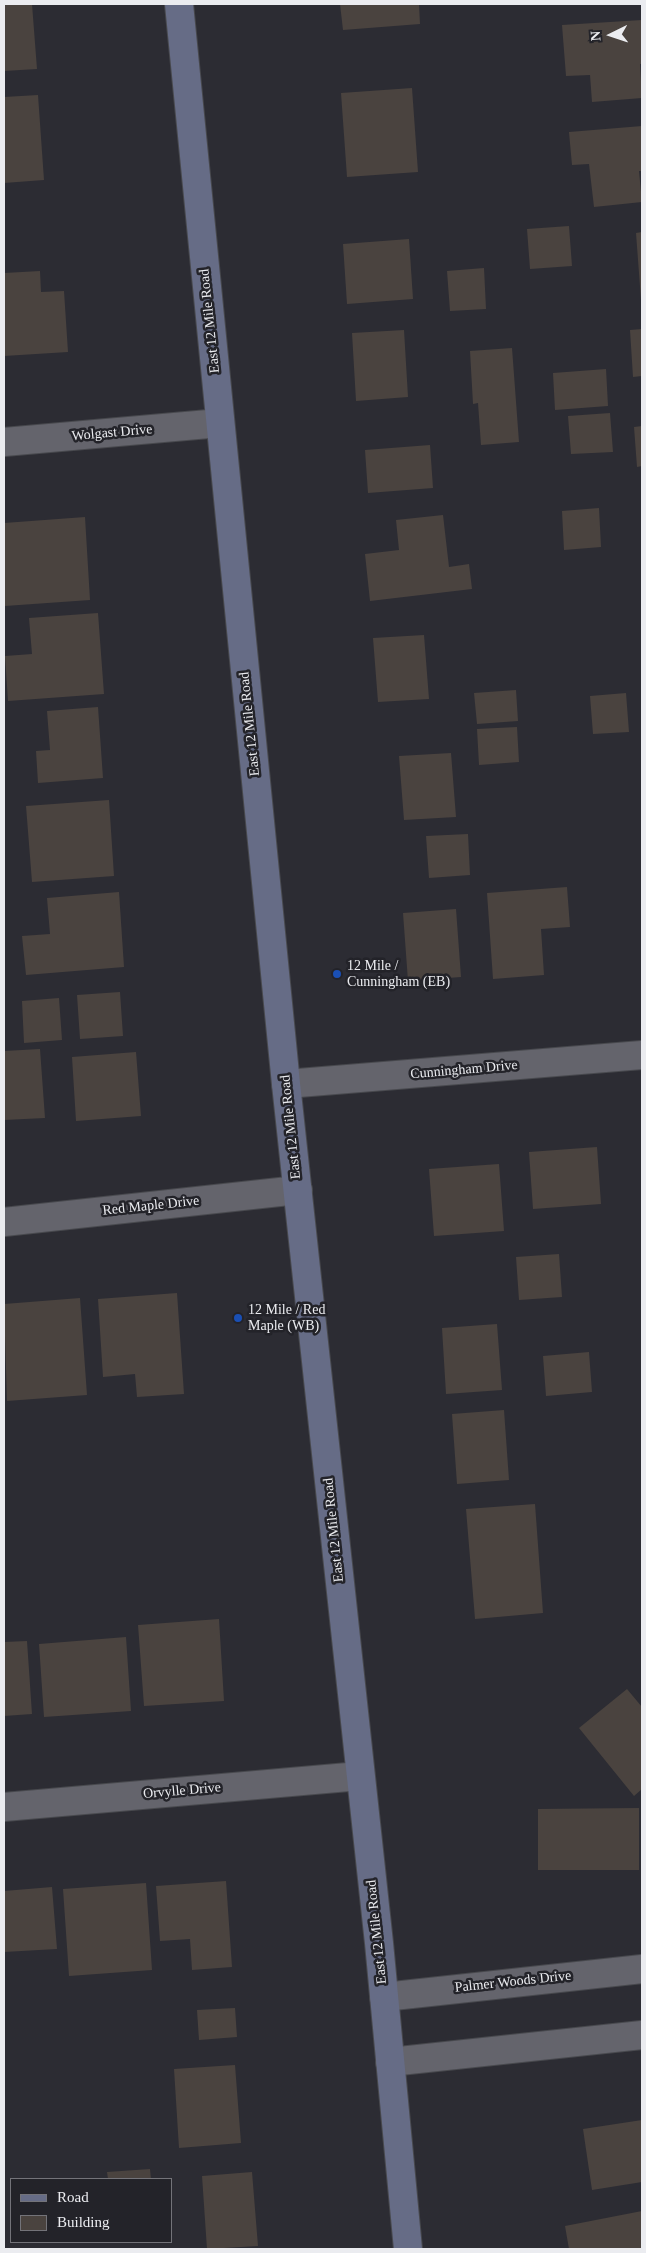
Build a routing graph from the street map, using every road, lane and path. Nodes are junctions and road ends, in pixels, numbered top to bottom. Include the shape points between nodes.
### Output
1 (179, 4) edge
2 (220, 423) junction
3 (4, 442) edge
4 (642, 1055) edge
5 (286, 1084) junction
6 (298, 1190) junction
7 (4, 1222) edge
8 (360, 1776) junction
9 (4, 1807) edge
10 (642, 1969) edge
11 (384, 1997) junction
12 (642, 2035) edge
13 (390, 2062) junction
14 (408, 2249) edge

1 - 2 main road, East 12 Mile Road
2 - 3 street, Wolgast Drive
2 - 5 main road, East 12 Mile Road
4 - 5 street, Cunningham Drive
5 - 6 main road, East 12 Mile Road
6 - 7 street, Red Maple Drive
6 - 8 main road, East 12 Mile Road
8 - 9 street, Orvylle Drive
8 - 11 main road, East 12 Mile Road
10 - 11 street, Palmer Woods Drive
11 - 13 main road, East 12 Mile Road
12 - 13 street
13 - 14 main road, East 12 Mile Road

